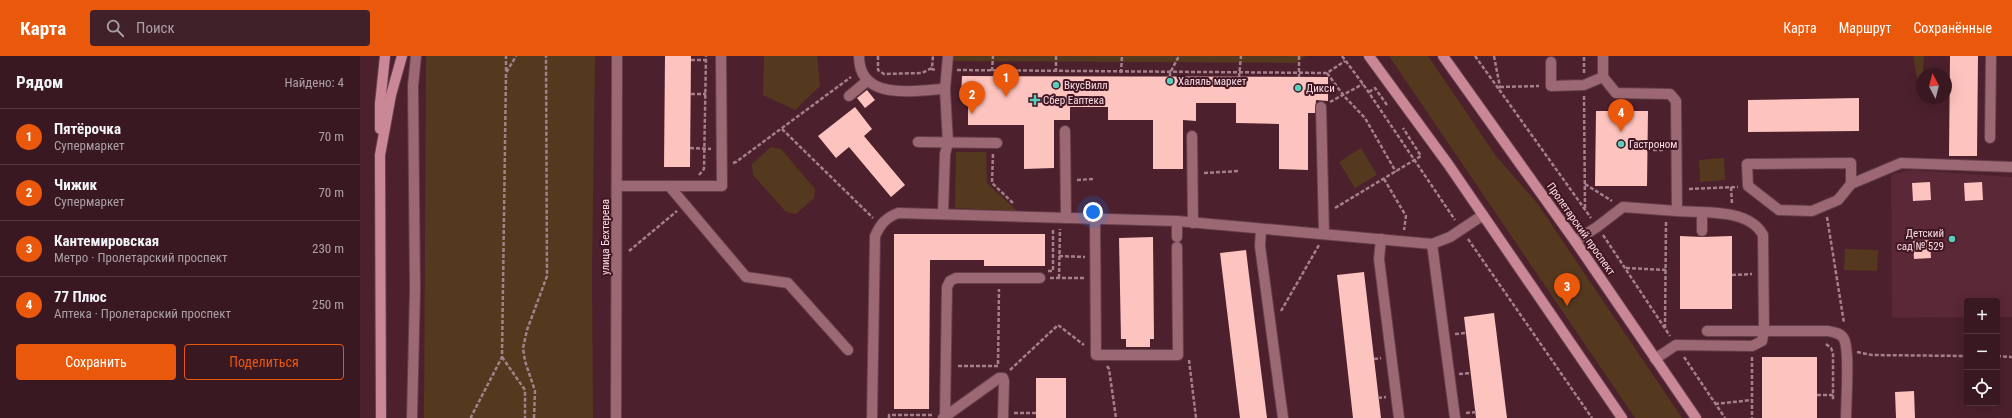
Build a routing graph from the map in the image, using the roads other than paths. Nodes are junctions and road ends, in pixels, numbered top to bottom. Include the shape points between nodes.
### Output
1 (385, 56) edge
2 (402, 56) edge
3 (410, 56) edge
4 (416, 56) edge
5 (617, 56) edge
6 (859, 56) edge
7 (948, 56) edge
8 (1369, 56) edge
9 (1443, 56) edge
10 (1603, 56) edge
11 (1991, 56) edge
12 (721, 58) edge
13 (1551, 62) dead end
14 (1603, 77) junction
15 (867, 81) junction
16 (413, 86) junction
17 (945, 89) junction
18 (849, 96) dead end
19 (1321, 107) dead end
20 (1065, 131) dead end
21 (1192, 136) dead end
22 (1990, 138) dead end
23 (918, 142) dead end
24 (948, 143) junction
25 (995, 143) road end
26 (380, 155) junction
27 (2012, 167) edge
28 (1851, 184) junction
29 (617, 186) junction
30 (670, 187) junction
31 (1677, 211) junction
32 (943, 213) junction
33 (1702, 213) junction
34 (1483, 215) junction
35 (1066, 218) junction
36 (1095, 219) junction
37 (1177, 222) junction
38 (1193, 223) junction
39 (1261, 228) junction
40 (1702, 231) dead end
41 (1325, 234) junction
42 (1381, 239) junction
43 (1575, 241) junction
44 (1432, 244) junction
45 (1044, 275) road end
46 (1764, 330) junction
47 (1707, 331) dead end
48 (848, 350) dead end
49 (1655, 359) junction
50 (1003, 415) edge
51 (944, 417) edge
52 (381, 418) edge
53 (412, 418) edge
54 (616, 418) edge
55 (872, 418) edge
56 (1283, 418) edge
57 (1399, 418) edge
58 (1455, 418) edge
59 (1622, 418) edge
60 (1696, 418) edge
61 (1846, 418) edge

1 - 26 main road via 380,104
2 - 26 main road via 391,94
3 - 16 street
4 - 16 street
5 - 29 street, улица Бехтерева
6 - 15 street via 861,70
7 - 17 street
8 - 34 main road
9 - 43 main road, Пролетарский проспект
10 - 14 street
11 - 22 street
12 - 30 street via 722,186
13 - 14 street via 1551,86 1584,85
14 - 31 street via 1616,93 1629,98 1670,94 1674,97
15 - 17 street via 889,90
15 - 18 street
16 - 53 street via 415,289
17 - 24 street
19 - 41 street
20 - 35 street
21 - 38 street
23 - 24 street
24 - 25 street
24 - 32 street via 945,154
26 - 52 main road
27 - 28 street via 1901,163
28 - 28 street via 1838,200 1812,211 1779,210 1748,186 1747,164 1851,163
29 - 30 street
29 - 54 street, улица Бехтерева
30 - 48 street via 746,277 788,283
31 - 33 street
31 - 43 street via 1622,207 1598,227
32 - 35 street
32 - 55 street via 898,212 880,224 875,236
33 - 40 street
33 - 46 street via 1746,218 1760,228 1763,234
34 - 44 street via 1450,237
34 - 59 main road
35 - 36 street
36 - 37 street
36 - 37 street via 1096,355 1178,355
37 - 38 street
38 - 39 street
39 - 41 street
39 - 56 street via 1260,246
41 - 42 street
42 - 44 street
42 - 57 street via 1379,259
43 - 49 main road, Пролетарский проспект
44 - 58 street
45 - 51 street via 956,278 946,286
46 - 47 street
46 - 49 street via 1762,341 1752,346 1676,345
46 - 61 street via 1828,331 1841,335 1846,345
49 - 60 main road, Пролетарский проспект
50 - 51 street via 1003,378 999,378

